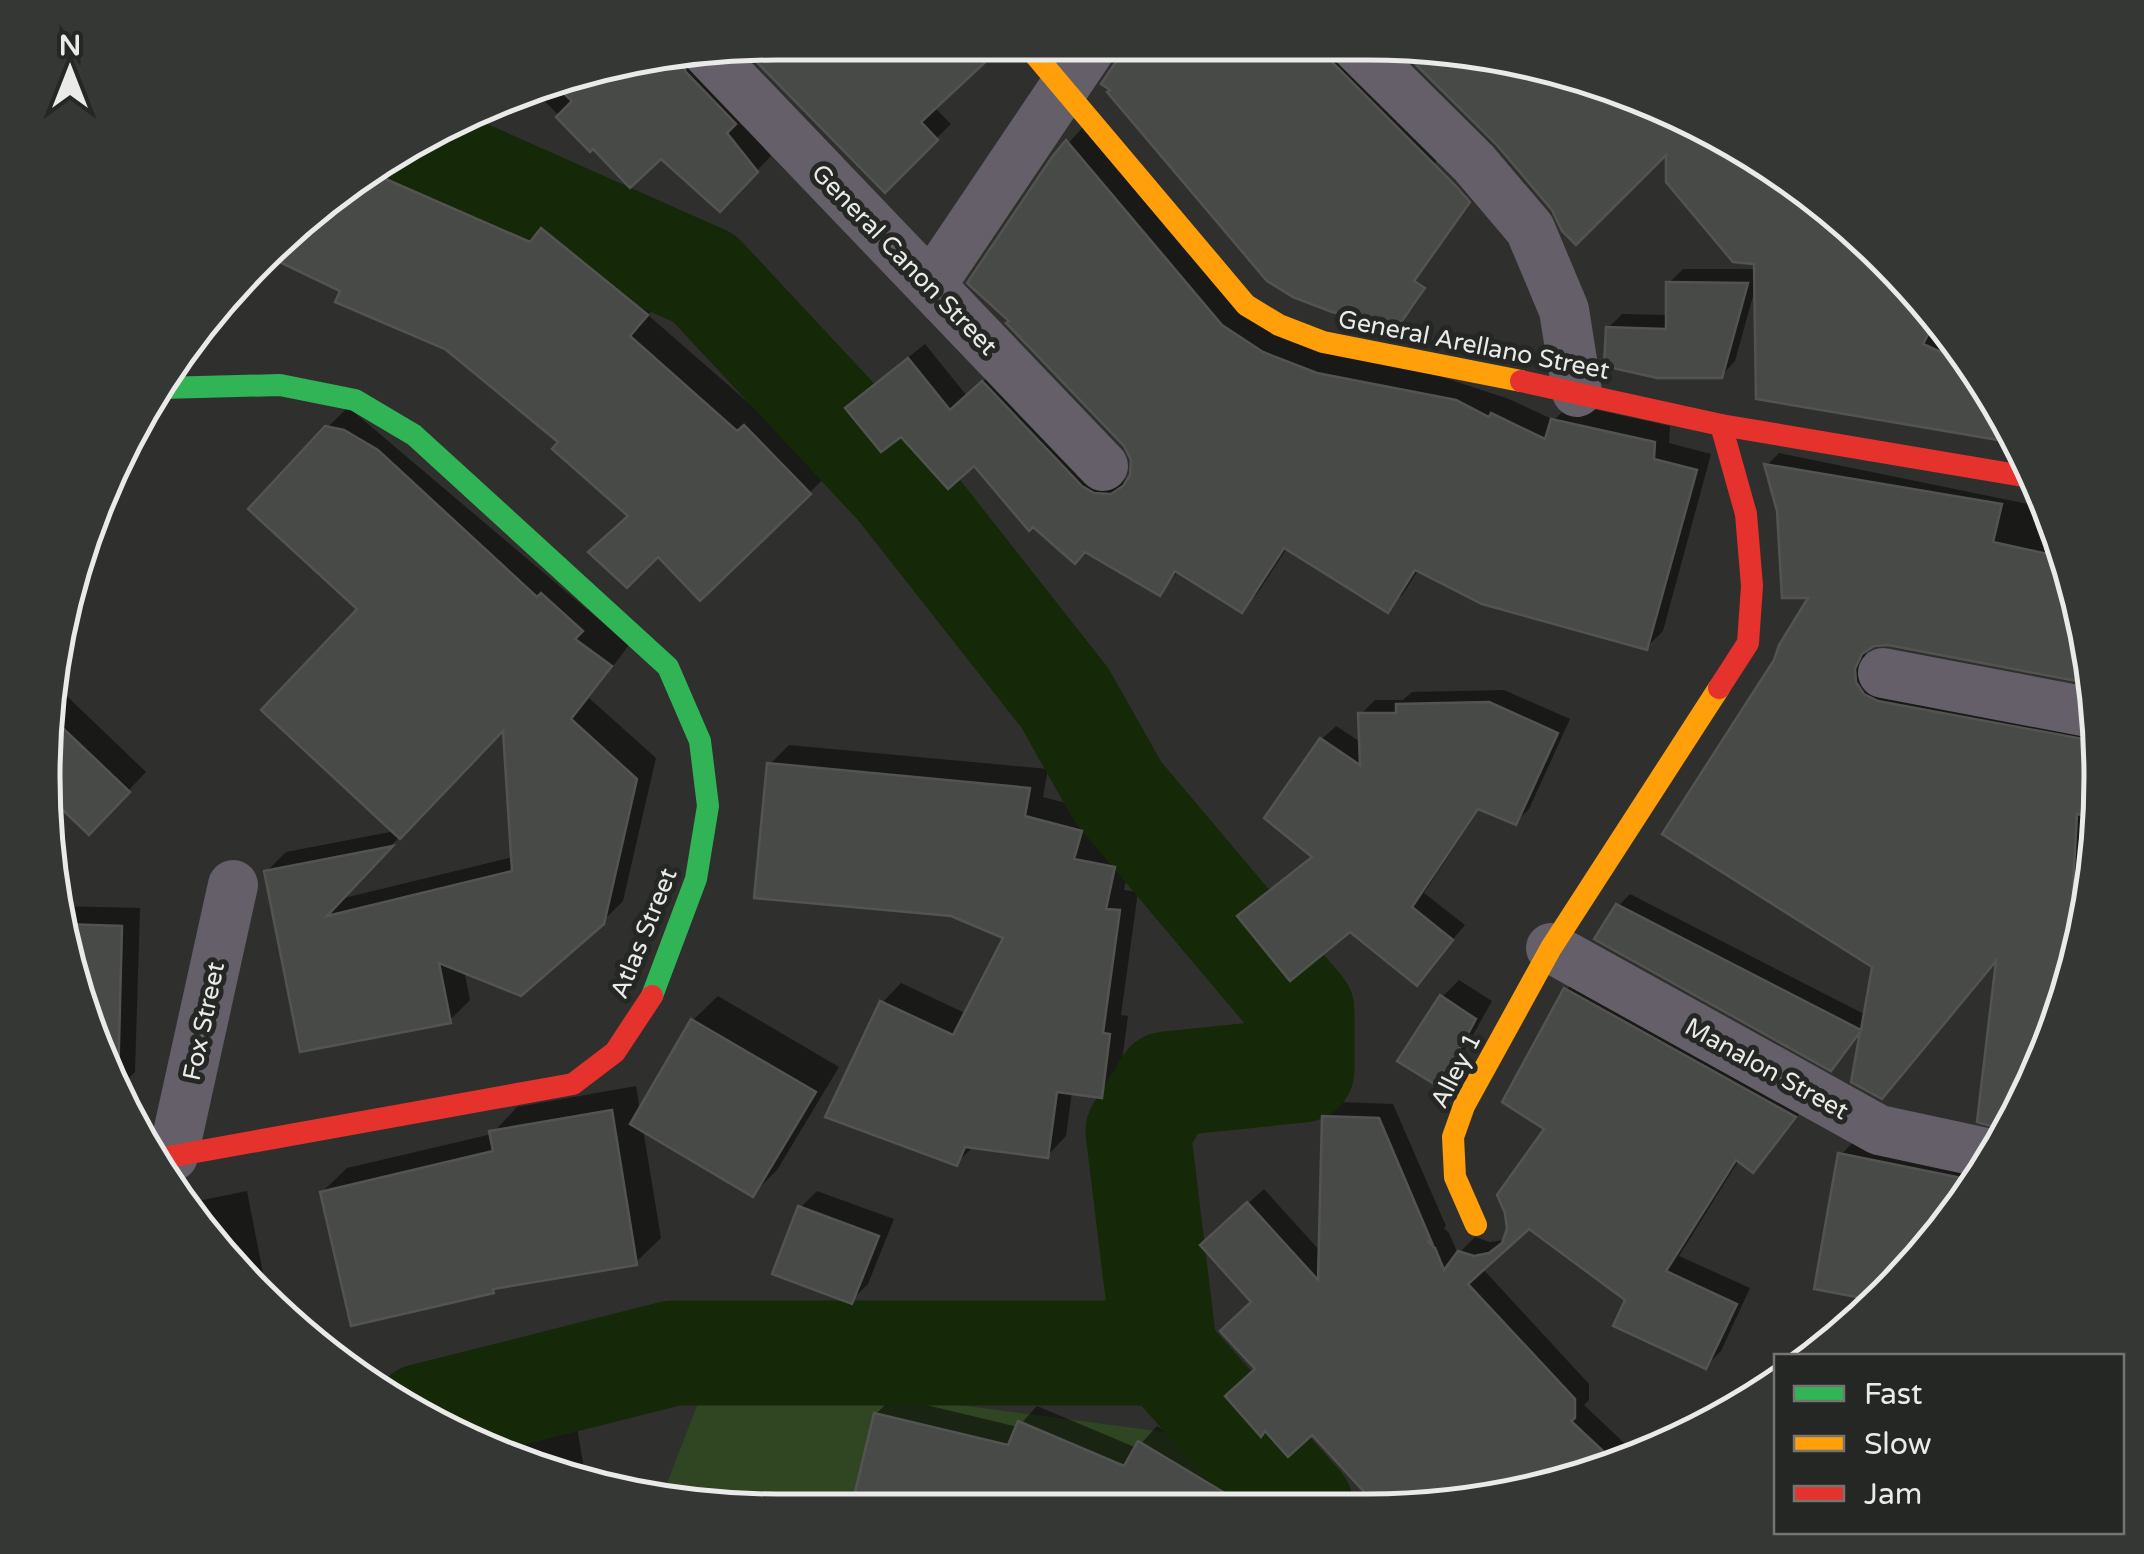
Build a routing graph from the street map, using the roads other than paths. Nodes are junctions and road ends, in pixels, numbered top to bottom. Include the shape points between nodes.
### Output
1 (1041, 60) edge
2 (1082, 60) edge
3 (1371, 60) edge
4 (718, 63) edge
5 (1064, 86) junction
6 (931, 284) junction
7 (175, 388) edge
8 (1577, 392) junction
9 (1722, 425) junction
10 (1103, 466) dead end
11 (2016, 475) edge
12 (1883, 673) dead end
13 (2080, 711) edge
14 (233, 885) dead end
15 (1551, 948) junction
16 (1978, 1151) edge
17 (166, 1152) edge
18 (170, 1157) edge
19 (1476, 1225) dead end

1 - 5 street, General Arellano Street
2 - 5 street
3 - 8 street via 1474,162 1530,229 1564,310
4 - 6 street, General Canon Street
5 - 6 street
5 - 8 street, General Arellano Street via 1246,305 1323,342
6 - 10 street, General Canon Street
7 - 18 street, Atlas Street via 280,385 355,400 414,435 668,667 700,742 708,806 696,879 652,999 615,1052 572,1084
8 - 9 street, General Arellano Street
9 - 11 street, General Arellano Street
9 - 15 street, Alley 1 via 1746,514 1748,643
12 - 13 street
14 - 17 street, Fox Street
15 - 16 street, Manalon Street via 1879,1130
15 - 19 street, Alley 1 via 1452,1137 1456,1177

